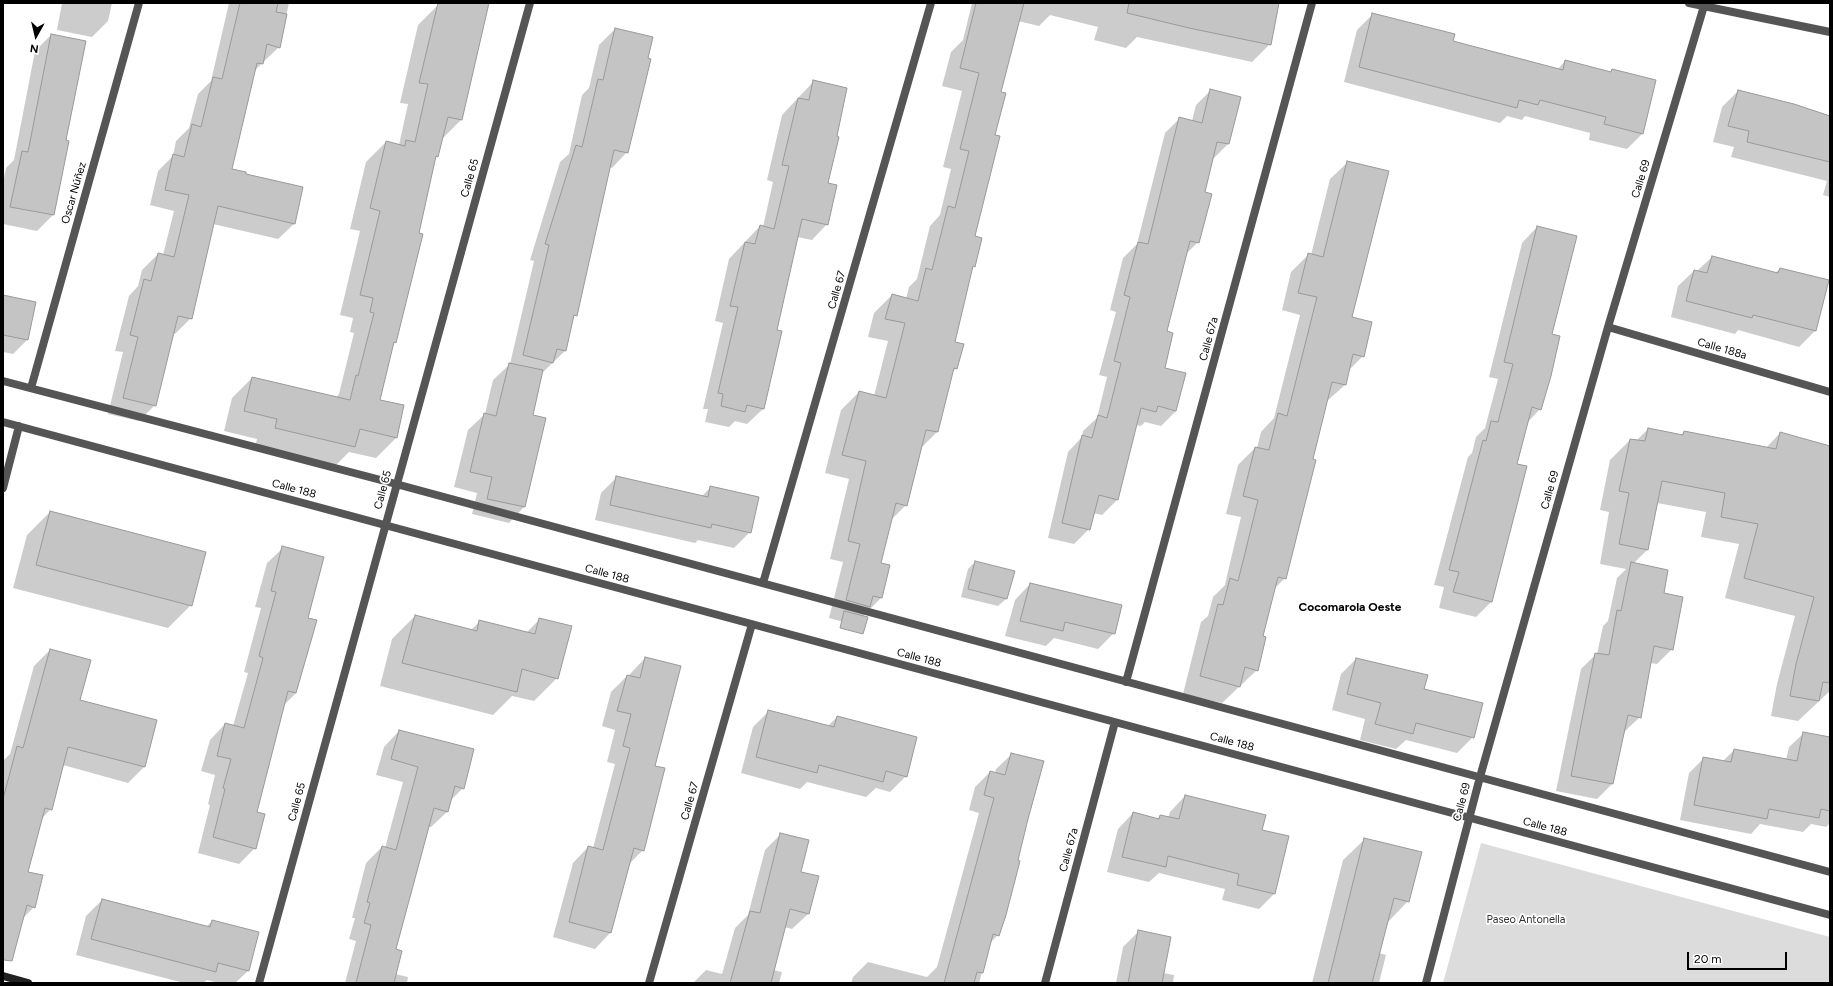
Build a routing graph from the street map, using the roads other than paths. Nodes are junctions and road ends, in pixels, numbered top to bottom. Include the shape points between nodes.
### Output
1 (139, 3) edge
2 (530, 3) edge
3 (931, 3) edge
4 (1312, 3) edge
5 (1689, 3) edge
6 (1704, 6) junction
7 (1830, 32) edge
8 (1608, 327) junction
9 (3, 380) edge
10 (31, 388) junction
11 (1830, 392) edge
12 (3, 422) edge
13 (19, 426) junction
14 (396, 484) junction
15 (3, 488) edge
16 (385, 525) junction
17 (763, 583) junction
18 (752, 624) junction
19 (1126, 682) junction
20 (1115, 722) junction
21 (1480, 777) junction
22 (1469, 818) junction
23 (1830, 872) edge
24 (1830, 915) edge
25 (3, 976) edge
26 (28, 983) edge
27 (259, 983) edge
28 (649, 983) edge
29 (1045, 983) edge
30 (1426, 983) edge

1 - 10 street, Oscar Núñez
2 - 14 street, Calle 65
3 - 17 street, Calle 67
4 - 19 street, Calle 67a
5 - 6 street
6 - 7 street
6 - 8 street, Calle 69
8 - 11 street, Calle 188a
8 - 21 street, Calle 69
9 - 10 street
10 - 14 street
12 - 13 street, Calle 188
13 - 15 street
13 - 16 street, Calle 188
14 - 16 street, Calle 65
14 - 17 street
16 - 18 street, Calle 188
16 - 27 street, Calle 65
17 - 19 street
18 - 20 street, Calle 188
18 - 28 street, Calle 67
19 - 21 street
20 - 22 street, Calle 188
20 - 29 street, Calle 67a
21 - 22 street, Calle 69
21 - 23 street
22 - 24 street, Calle 188
22 - 30 street, Calle 69
25 - 26 main road

